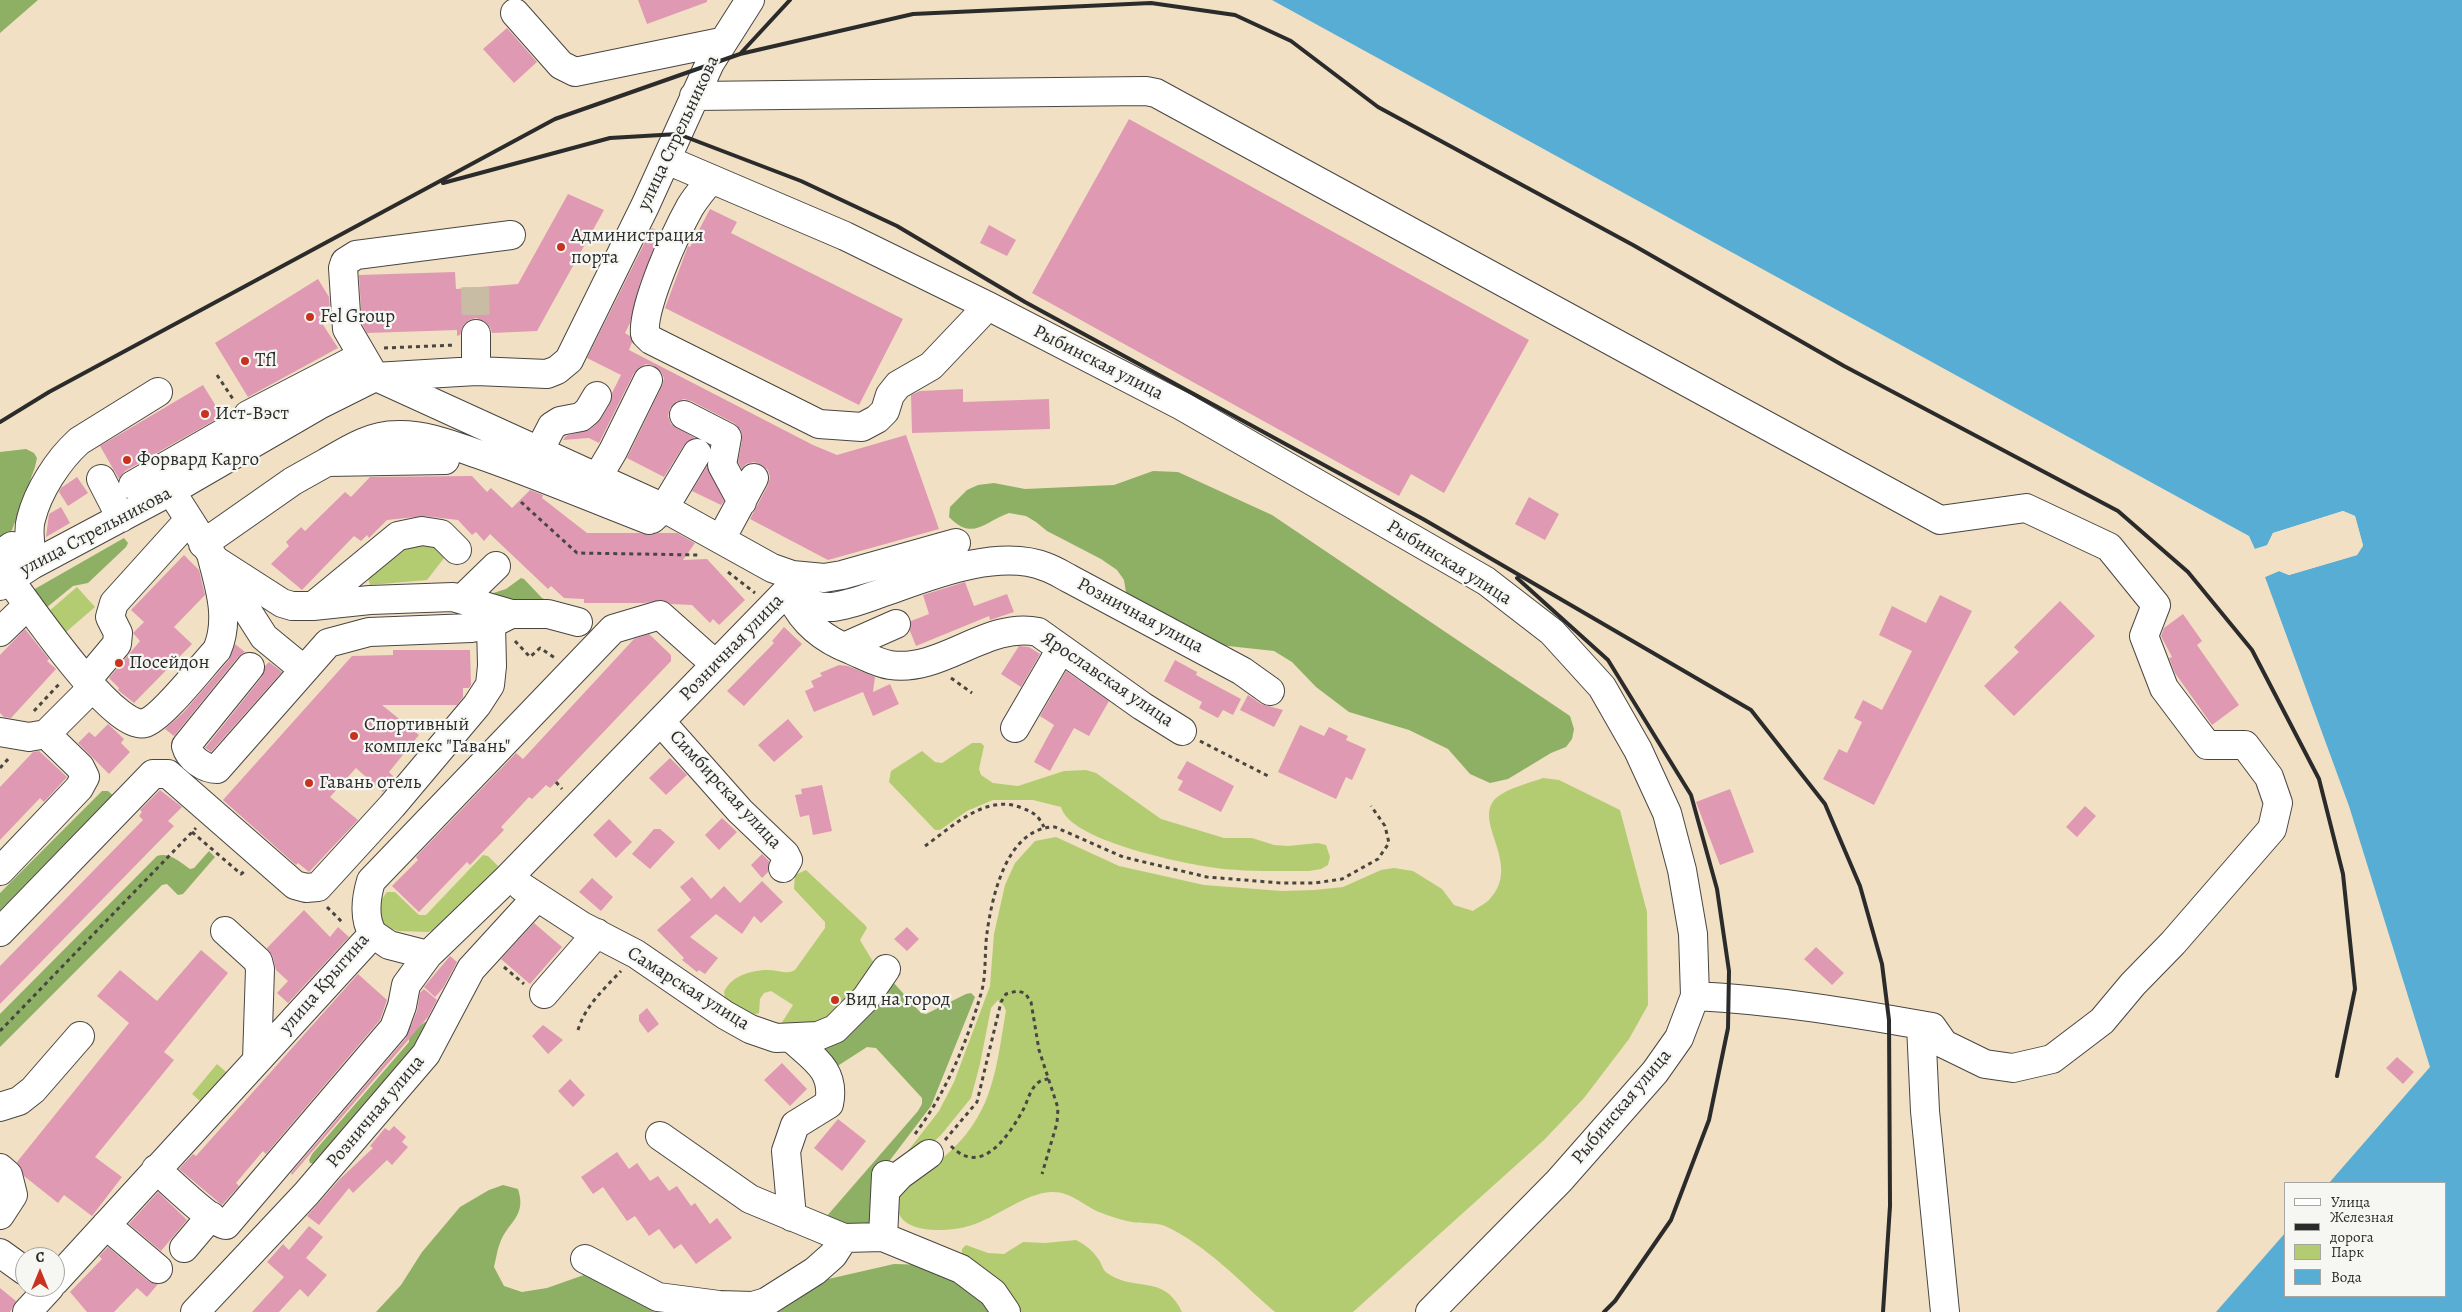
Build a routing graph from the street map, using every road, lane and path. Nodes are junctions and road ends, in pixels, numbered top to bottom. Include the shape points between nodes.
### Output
1 (750, 0) edge
2 (515, 13) dead end
3 (721, 42) junction
4 (694, 96) junction
5 (666, 160) junction
6 (711, 179) junction
7 (510, 235) dead end
8 (988, 306) junction
9 (476, 339) joint
10 (365, 361) junction
11 (476, 371) junction
12 (217, 375) dead end
13 (648, 380) dead end
14 (158, 392) dead end
15 (597, 396) dead end
16 (684, 415) dead end
17 (250, 426) junction
18 (539, 451) junction
19 (697, 453) dead end
20 (445, 460) dead end
21 (327, 462) junction
22 (597, 478) junction
23 (101, 479) dead end
24 (132, 485) dead end
25 (171, 491) junction
26 (520, 502) dead end
27 (121, 518) junction
28 (660, 518) junction
29 (604, 522) dead end
30 (201, 541) junction
31 (710, 541) junction
32 (956, 543) dead end
33 (457, 550) dead end
34 (0, 554) edge
35 (32, 558) junction
36 (496, 566) dead end
37 (721, 566) dead end
38 (4, 583) edge
39 (791, 587) junction
40 (757, 594) dead end
41 (462, 599) junction
42 (28, 605) junction
43 (313, 606) junction
44 (578, 622) dead end
45 (896, 624) dead end
46 (504, 625) junction
47 (0, 632) edge
48 (844, 647) junction
49 (540, 648) dead end
50 (1061, 649) junction
51 (254, 653) junction
52 (706, 656) dead end
53 (303, 670) junction
54 (957, 682) dead end
55 (89, 685) junction
56 (1270, 691) dead end
57 (972, 693) dead end
58 (661, 722) junction
59 (1015, 728) dead end
60 (1182, 731) joint
61 (0, 732) edge
62 (46, 734) junction
63 (1268, 776) dead end
64 (556, 782) dead end
65 (565, 791) dead end
66 (1371, 806) dead end
67 (210, 812) junction
68 (1044, 827) junction
69 (192, 832) junction
70 (925, 846) dead end
71 (785, 864) dead end
72 (0, 871) edge
73 (242, 874) dead end
74 (508, 878) junction
75 (318, 887) junction
76 (536, 898) junction
77 (225, 931) dead end
78 (0, 932) edge
79 (597, 933) junction
80 (369, 939) junction
81 (486, 952) junction
82 (636, 954) junction
83 (428, 955) junction
84 (886, 969) dead end
85 (537, 990) joint
86 (1695, 996) junction
87 (1921, 1025) junction
88 (578, 1030) dead end
89 (0, 1031) edge
90 (80, 1036) dead end
91 (791, 1038) junction
92 (257, 1060) junction
93 (1050, 1078) junction
94 (0, 1107) edge
95 (660, 1136) dead end
96 (929, 1144) junction
97 (0, 1168) edge
98 (156, 1169) junction
99 (1042, 1174) dead end
100 (0, 1215) edge
101 (211, 1216) junction
102 (792, 1217) junction
103 (106, 1225) junction
104 (884, 1237) junction
105 (844, 1238) junction
106 (184, 1248) dead end
107 (0, 1253) edge
108 (585, 1259) dead end
109 (15, 1264) edge
110 (158, 1269) dead end
111 (65, 1270) edge
112 (41, 1297) edge
113 (27, 1312) edge
114 (195, 1312) edge
115 (1006, 1312) edge
116 (1430, 1312) edge
117 (1945, 1312) edge

1 - 3 street, улица Стрельникова
2 - 3 street via 561,65 575,72
3 - 4 street, улица Стрельникова
4 - 5 street, улица Стрельникова
4 - 87 street via 1151,91 1940,520 2026,508 2109,547 2156,605 2144,636 2164,688 2207,745 2245,745 2269,777 2278,803 2272,828 2102,1022 2052,1059 2013,1068 1985,1064 1944,1044 1932,1027
5 - 6 street, Рыбинская улица
5 - 11 street, улица Стрельникова via 569,360 547,374
6 - 8 street, Рыбинская улица via 846,236
6 - 8 street via 690,206 657,281 646,308 644,334 819,424 862,427 877,419 885,411 890,395 898,385 931,366
7 - 10 street via 349,257 343,268 347,329
8 - 86 street, Рыбинская улица via 1182,406 1486,581 1552,632 1602,686 1638,750 1667,813 1682,870 1693,934
9 - 10 path
9 - 11 street
10 - 11 street, улица Стрельникова
10 - 17 street, улица Стрельникова via 321,404
10 - 18 street
12 - 17 path
13 - 22 street
14 - 35 street via 67,451 37,501 30,520
15 - 18 street via 580,417 552,426
16 - 31 street via 727,437 722,466 748,490
17 - 24 street
17 - 25 street, улица Стрельникова
18 - 22 street
19 - 28 street
20 - 21 street
21 - 28 street via 376,437 398,434 422,437
21 - 30 street
22 - 28 street
23 - 27 street
25 - 27 street, улица Стрельникова
25 - 30 street
26 - 31 path via 577,553
27 - 35 street, улица Стрельникова
28 - 29 street via 638,524
28 - 31 street
30 - 43 street via 282,603
30 - 51 street
30 - 55 street via 114,603 110,617 118,633 118,644
30 - 55 street via 224,611 222,637 217,650 159,714 146,723 130,722
31 - 39 street via 772,568
32 - 39 street
33 - 43 street via 441,534 422,531 398,536
34 - 35 street via 12,546
35 - 38 street, улица Стрельникова
36 - 41 street
37 - 40 path
38 - 42 street
39 - 48 street, Ярославская улица via 799,614 809,625
39 - 56 street, Розничная улица via 814,606 832,607 853,603 927,576 984,562 1046,567 1242,671
39 - 58 street, Розничная улица
41 - 43 street via 370,600
41 - 46 street
42 - 47 street
42 - 55 street
44 - 46 street via 548,614
45 - 48 street
46 - 49 path via 530,658
46 - 53 street via 369,632 344,637 328,643
46 - 75 street via 490,685 477,705
48 - 50 street, Ярославская улица via 889,665 904,666 927,662 1021,630 1038,632
50 - 59 street
50 - 60 street, Ярославская улица
51 - 53 street
51 - 53 street via 186,746 188,752 208,769 217,769
52 - 80 street, улица Крыгина via 660,615 613,629 546,713 371,881 367,913
54 - 57 path
55 - 62 street
58 - 71 street, Симбирская улица via 740,811 785,854
58 - 74 street, Розничная улица
60 - 63 path
61 - 62 street via 29,737
62 - 72 street via 80,767 85,777 79,788
64 - 65 path
66 - 68 path via 1385,826 1389,843 1378,859 1342,878 1315,883 1207,877 1123,857 1064,830
67 - 69 path
67 - 75 street via 295,885
67 - 78 street via 168,774 153,774
68 - 70 path via 1037,814 1016,806 993,805 968,815
68 - 96 path via 1028,834 1018,845 998,883 987,933 984,986 934,1109
69 - 73 path
69 - 89 path
74 - 76 street, Самарская улица
74 - 83 street, Розничная улица
75 - 80 path via 324,894 319,899
76 - 79 street, Самарская улица
76 - 81 street, Розничная улица
77 - 92 street via 258,961 260,969
79 - 82 street, Самарская улица
79 - 85 street
80 - 83 street
80 - 92 street, улица Крыгина
81 - 85 path via 526,986
81 - 114 street, Розничная улица via 471,969 426,1054 306,1194
82 - 88 path via 589,1006
82 - 91 street, Самарская улица via 750,1029 776,1038
83 - 101 street, Розничная улица via 406,985 394,1028 226,1224
84 - 91 street, Самарская улица via 866,998 836,1029 818,1036
86 - 87 street via 1730,997
86 - 116 street, Рыбинская улица via 1679,1038 1656,1072 1566,1174
87 - 117 street via 1925,1111
90 - 94 street via 33,1090
91 - 102 street via 827,1073 831,1088 828,1104 795,1125 786,1151
92 - 98 street, улица Крыгина
93 - 96 path via 1039,1082 1032,1091 1008,1136 981,1157 970,1158
93 - 96 path via 1039,1050 1031,1002 1025,993 1006,994 997,1013 977,1102
93 - 99 path via 1058,1108 1057,1123
95 - 102 street via 750,1199
96 - 104 street via 900,1176 887,1182
97 - 100 street via 8,1176 13,1195
98 - 101 street
98 - 103 street, улица Крыгина
101 - 106 street
102 - 105 street
103 - 110 street
103 - 111 street, улица Крыгина
104 - 105 street
104 - 115 street via 961,1269 993,1294
105 - 108 street via 833,1256 815,1271 766,1302 752,1306 658,1297
107 - 109 street
112 - 113 street

